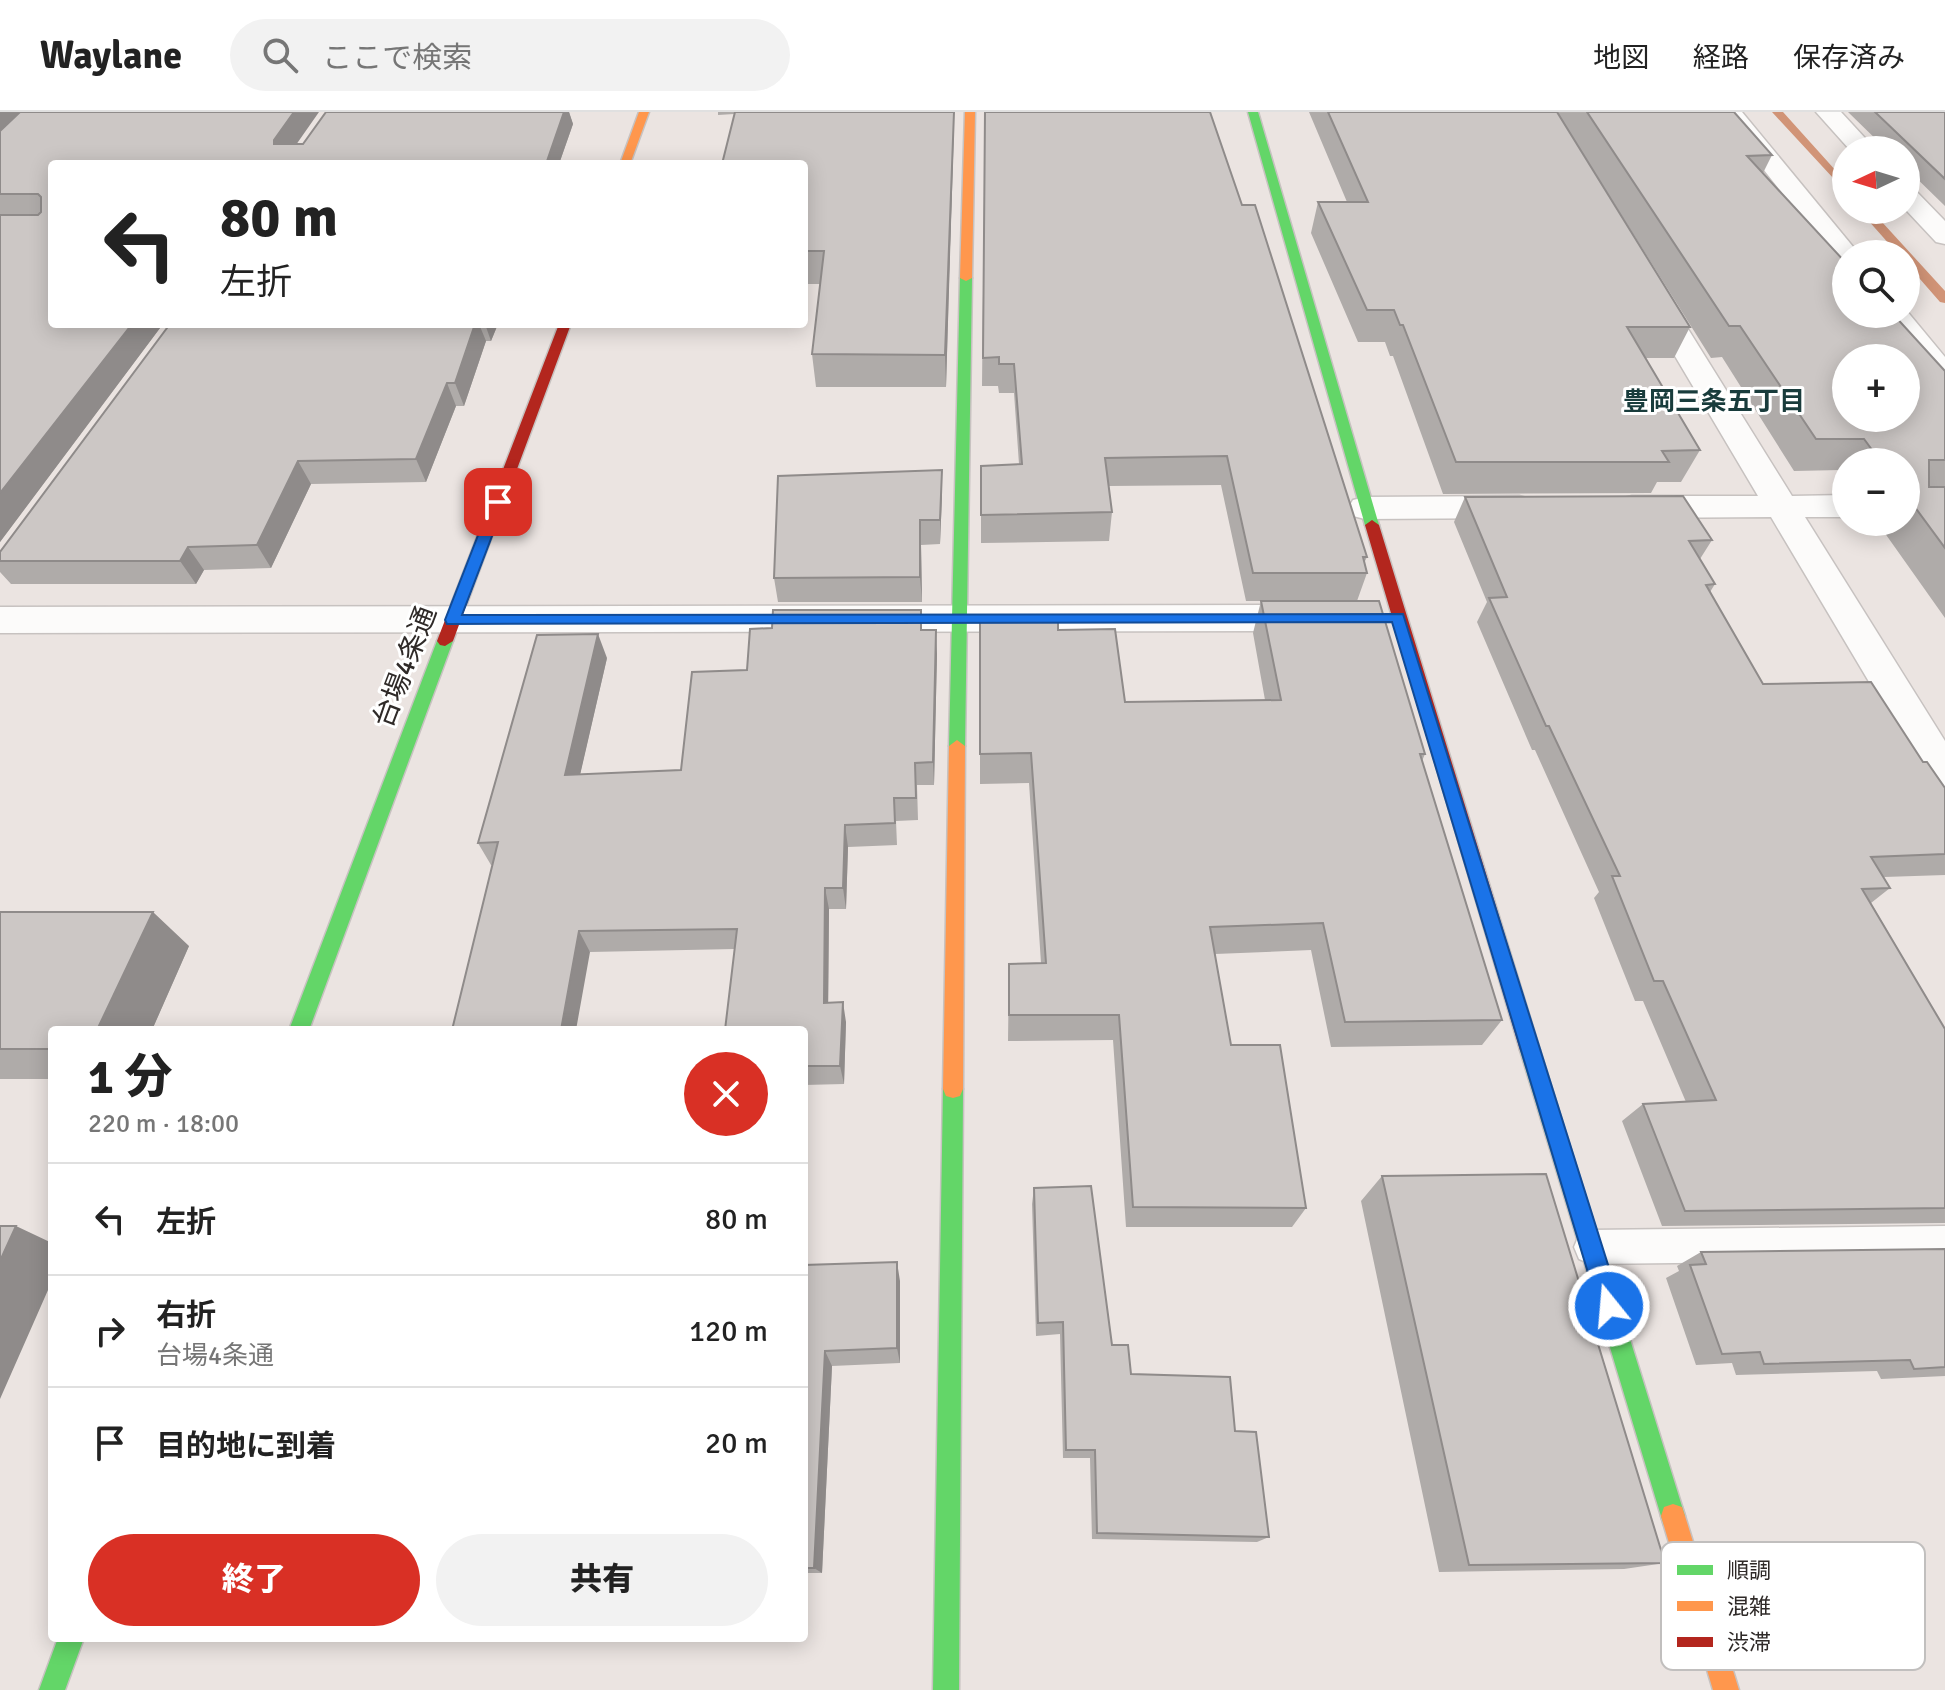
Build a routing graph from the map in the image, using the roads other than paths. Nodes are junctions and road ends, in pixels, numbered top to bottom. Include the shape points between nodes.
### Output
1 (644, 112) edge
2 (970, 112) edge
3 (1253, 112) edge
4 (1730, 112) edge
5 (1828, 112) edge
6 (1851, 136) edge
7 (626, 160) edge
8 (1920, 210) edge
9 (1945, 236) edge
10 (1834, 240) edge
11 (1633, 262) edge
12 (563, 328) edge
13 (1905, 328) edge
14 (1945, 377) edge
15 (1832, 506) edge
16 (1557, 507) edge
17 (1604, 507) edge
18 (1780, 507) junction
19 (1365, 508) junction
20 (1372, 617) junction
21 (959, 619) junction
22 (0, 620) edge
23 (453, 620) junction
24 (1945, 775) edge
25 (301, 1026) edge
26 (1945, 1243) edge
27 (1591, 1247) junction
28 (1681, 1542) edge
29 (70, 1642) edge
30 (1720, 1670) edge
31 (52, 1690) edge
32 (946, 1690) edge
33 (1726, 1690) edge

1 - 7 street
2 - 21 street
3 - 19 street
4 - 10 street
5 - 6 street
8 - 9 street
11 - 18 street
12 - 23 street, 台場4条通
13 - 14 street
15 - 18 street
16 - 19 street
17 - 18 street
18 - 24 street
19 - 20 street
20 - 21 street
20 - 27 street
21 - 23 street
21 - 32 street
22 - 23 street
23 - 25 street, 台場4条通
26 - 27 lane
27 - 28 street
29 - 31 street
30 - 33 street

